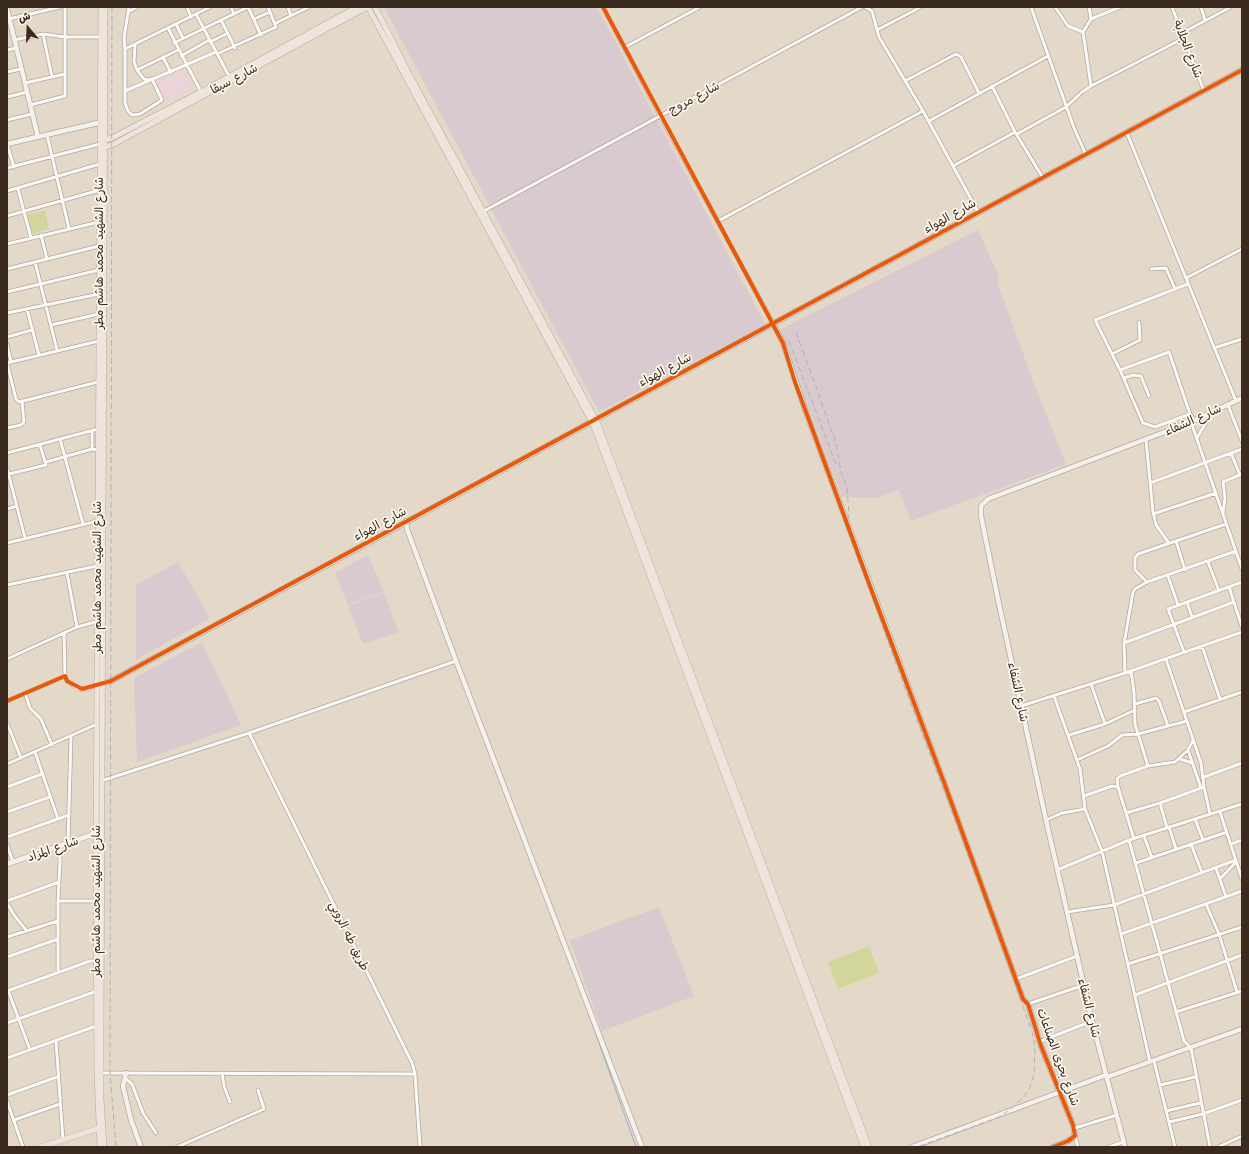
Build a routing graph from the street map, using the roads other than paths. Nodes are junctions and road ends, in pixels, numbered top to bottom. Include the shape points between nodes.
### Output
1 (60, 7) edge
2 (65, 7) edge
3 (101, 7) edge
4 (105, 7) edge
5 (137, 7) edge
6 (187, 7) edge
7 (210, 7) edge
8 (231, 7) edge
9 (248, 7) edge
10 (268, 7) edge
11 (288, 7) edge
12 (309, 7) edge
13 (357, 7) edge
14 (368, 7) edge
15 (375, 7) edge
16 (603, 7) edge
17 (700, 7) edge
18 (861, 7) edge
19 (865, 7) edge
20 (922, 7) edge
21 (1031, 7) edge
22 (1055, 7) edge
23 (1089, 7) edge
24 (1120, 7) edge
25 (1172, 7) edge
26 (1201, 7) edge
27 (1231, 7) edge
28 (7, 9) edge
29 (130, 9) edge
30 (270, 12) junction
31 (196, 14) junction
32 (234, 14) junction
33 (191, 16) junction
34 (291, 16) junction
35 (254, 19) junction
36 (1091, 19) junction
37 (221, 20) junction
38 (1205, 20) junction
39 (9, 23) edge
40 (276, 23) junction
41 (176, 24) junction
42 (168, 28) junction
43 (203, 28) junction
44 (877, 30) junction
45 (1083, 32) junction
46 (228, 33) junction
47 (1182, 33) junction
48 (43, 34) junction
49 (261, 35) junction
50 (65, 37) junction
51 (101, 37) junction
52 (183, 38) junction
53 (1184, 38) junction
54 (14, 40) junction
55 (210, 41) junction
56 (174, 43) junction
57 (135, 45) junction
58 (625, 47) junction
59 (16, 48) junction
60 (235, 48) junction
61 (125, 49) junction
62 (7, 50) edge
63 (178, 50) junction
64 (217, 53) junction
65 (181, 56) junction
66 (1048, 56) junction
67 (163, 57) junction
68 (186, 66) junction
69 (21, 69) junction
70 (137, 70) junction
71 (1242, 70) edge
72 (7, 72) edge
73 (171, 73) junction
74 (65, 74) junction
75 (229, 76) junction
76 (52, 77) junction
77 (152, 79) junction
78 (905, 81) junction
79 (25, 84) junction
80 (992, 86) junction
81 (1091, 86) junction
82 (125, 91) junction
83 (1204, 91) junction
84 (27, 92) junction
85 (201, 92) junction
86 (979, 93) junction
87 (7, 97) edge
88 (30, 105) junction
89 (1066, 107) junction
90 (923, 111) junction
91 (32, 114) junction
92 (660, 116) junction
93 (7, 120) edge
94 (929, 121) junction
95 (102, 122) junction
96 (1127, 132) junction
97 (1016, 133) junction
98 (46, 135) junction
99 (38, 136) junction
100 (7, 144) edge
101 (101, 144) junction
102 (1086, 155) junction
103 (51, 156) junction
104 (100, 164) junction
105 (953, 166) junction
106 (14, 167) junction
107 (7, 168) edge
108 (56, 178) junction
109 (1043, 178) junction
110 (18, 189) junction
111 (100, 190) junction
112 (7, 192) edge
113 (62, 201) junction
114 (24, 211) junction
115 (484, 211) junction
116 (978, 212) junction
117 (7, 216) edge
118 (718, 221) junction
119 (100, 222) junction
120 (69, 229) junction
121 (41, 235) junction
122 (31, 238) junction
123 (7, 243) edge
124 (99, 246) junction
125 (1242, 250) edge
126 (47, 259) junction
127 (35, 262) junction
128 (7, 269) edge
129 (1151, 269) dead end
130 (99, 270) junction
131 (1186, 278) junction
132 (41, 283) junction
133 (1188, 284) junction
134 (1175, 289) junction
135 (7, 292) edge
136 (99, 294) junction
137 (528, 298) junction
138 (46, 304) junction
139 (27, 309) junction
140 (7, 314) edge
141 (99, 314) junction
142 (773, 322) junction
143 (1139, 322) dead end
144 (51, 325) junction
145 (32, 330) junction
146 (7, 337) edge
147 (1242, 338) edge
148 (99, 341) junction
149 (7, 344) edge
150 (1214, 348) junction
151 (57, 350) junction
152 (1112, 354) junction
153 (39, 355) junction
154 (11, 362) junction
155 (7, 363) edge
156 (1120, 370) junction
157 (1124, 378) junction
158 (98, 382) junction
159 (1149, 396) dead end
160 (1242, 398) edge
161 (1236, 400) junction
162 (22, 401) junction
163 (1228, 405) junction
164 (1213, 412) junction
165 (1190, 414) junction
166 (594, 421) junction
167 (1193, 421) junction
168 (7, 428) edge
169 (95, 430) junction
170 (1197, 438) junction
171 (60, 439) junction
172 (1146, 440) junction
173 (1242, 441) edge
174 (40, 445) junction
175 (1242, 449) edge
176 (97, 450) junction
177 (7, 453) edge
178 (1231, 454) junction
179 (65, 457) junction
180 (46, 462) junction
181 (1205, 463) junction
182 (7, 468) edge
183 (8, 474) junction
184 (1241, 474) edge
185 (1150, 483) junction
186 (1216, 493) junction
187 (17, 506) junction
188 (7, 508) edge
189 (1153, 514) junction
190 (1223, 514) junction
191 (100, 521) junction
192 (406, 521) junction
193 (83, 524) junction
194 (1226, 524) junction
195 (25, 538) junction
196 (1176, 541) junction
197 (7, 543) edge
198 (1169, 543) junction
199 (1236, 551) junction
200 (1208, 562) junction
201 (1241, 564) edge
202 (97, 566) junction
203 (1242, 569) edge
204 (1185, 570) junction
205 (67, 573) junction
206 (1168, 576) junction
207 (1147, 582) junction
208 (1242, 582) edge
209 (7, 585) edge
210 (1229, 587) junction
211 (1219, 591) junction
212 (1187, 602) junction
213 (1234, 602) junction
214 (1178, 605) junction
215 (1192, 617) junction
216 (99, 621) junction
217 (1174, 624) junction
218 (77, 627) junction
219 (1242, 627) edge
220 (1242, 632) edge
221 (64, 633) junction
222 (1124, 643) junction
223 (1202, 646) junction
224 (1184, 652) junction
225 (7, 659) edge
226 (1166, 659) junction
227 (456, 661) junction
228 (1131, 671) junction
229 (1125, 673) junction
230 (65, 676) junction
231 (99, 684) junction
232 (1091, 684) junction
233 (1242, 692) edge
234 (25, 693) junction
235 (1054, 696) junction
236 (1220, 699) junction
237 (7, 700) edge
238 (1135, 704) junction
239 (1021, 706) junction
240 (1135, 710) junction
241 (1184, 712) junction
242 (1187, 721) junction
243 (7, 723) edge
244 (97, 724) junction
245 (1105, 724) junction
246 (1168, 726) junction
247 (249, 733) junction
248 (1138, 734) junction
249 (1069, 735) junction
250 (71, 737) junction
251 (1193, 740) junction
252 (52, 745) junction
253 (1188, 750) junction
254 (35, 752) junction
255 (22, 758) junction
256 (1180, 759) junction
257 (1077, 760) junction
258 (1192, 763) junction
259 (7, 764) edge
260 (1242, 764) edge
261 (1148, 766) junction
262 (42, 774) junction
263 (1204, 776) junction
264 (101, 781) junction
265 (7, 787) edge
266 (1118, 787) junction
267 (1203, 788) junction
268 (1084, 796) junction
269 (50, 797) junction
270 (1160, 803) junction
271 (1242, 804) edge
272 (1085, 809) junction
273 (7, 812) edge
274 (1220, 812) junction
275 (1126, 813) junction
276 (1210, 814) junction
277 (68, 815) junction
278 (58, 819) junction
279 (1195, 819) junction
280 (1046, 820) junction
281 (1168, 828) junction
282 (96, 829) junction
283 (1227, 832) junction
284 (7, 836) edge
285 (1144, 836) junction
286 (1134, 839) junction
287 (1129, 840) junction
288 (1203, 840) junction
289 (1242, 840) edge
290 (68, 844) junction
291 (1191, 844) junction
292 (1231, 844) junction
293 (7, 845) edge
294 (59, 847) junction
295 (1176, 850) junction
296 (1102, 851) junction
297 (1152, 858) junction
298 (98, 860) junction
299 (1236, 861) junction
300 (13, 862) junction
301 (1136, 863) junction
302 (7, 864) edge
303 (1216, 868) junction
304 (1057, 870) junction
305 (1202, 872) junction
306 (1241, 874) edge
307 (1220, 879) junction
308 (1242, 879) edge
309 (59, 882) junction
310 (1242, 891) edge
311 (1144, 894) junction
312 (1226, 897) junction
313 (58, 901) junction
314 (96, 901) junction
315 (7, 902) edge
316 (1206, 904) junction
317 (1114, 905) junction
318 (1067, 912) junction
319 (58, 921) junction
320 (1152, 923) junction
321 (1242, 927) edge
322 (26, 930) junction
323 (1121, 934) junction
324 (1219, 934) junction
325 (7, 937) edge
326 (58, 939) junction
327 (1160, 953) junction
328 (1242, 955) edge
329 (1077, 956) junction
330 (7, 957) edge
331 (1227, 960) junction
332 (96, 961) junction
333 (1128, 964) junction
334 (58, 972) junction
335 (1016, 979) junction
336 (1168, 982) junction
337 (1084, 985) junction
338 (8, 990) edge
339 (97, 991) junction
340 (1242, 991) edge
341 (1237, 992) junction
342 (1134, 995) junction
343 (1028, 1004) junction
344 (1176, 1012) junction
345 (18, 1019) junction
346 (1092, 1021) junction
347 (7, 1023) edge
348 (96, 1026) junction
349 (1242, 1030) edge
350 (56, 1040) junction
351 (1040, 1041) junction
352 (827, 1043) junction
353 (1191, 1048) junction
354 (30, 1050) junction
355 (7, 1058) edge
356 (1152, 1062) junction
357 (101, 1072) junction
358 (222, 1073) junction
359 (415, 1074) junction
360 (126, 1075) junction
361 (1107, 1076) junction
362 (57, 1077) junction
363 (1195, 1077) junction
364 (1160, 1085) junction
365 (258, 1090) dead end
366 (1060, 1092) junction
367 (7, 1095) edge
368 (7, 1100) edge
369 (1242, 1100) edge
370 (230, 1102) dead end
371 (1200, 1103) junction
372 (60, 1104) junction
373 (1166, 1111) junction
374 (1203, 1114) junction
375 (1116, 1115) junction
376 (14, 1120) junction
377 (1169, 1122) junction
378 (1075, 1128) junction
379 (101, 1129) junction
380 (156, 1133) dead end
381 (1075, 1136) junction
382 (1242, 1136) edge
383 (63, 1140) junction
384 (1124, 1145) edge
385 (23, 1147) edge
386 (41, 1147) edge
387 (51, 1147) edge
388 (100, 1147) edge
389 (104, 1147) edge
390 (140, 1147) edge
391 (177, 1147) edge
392 (420, 1147) edge
393 (642, 1147) edge
394 (864, 1147) edge
395 (869, 1147) edge
396 (912, 1147) edge
397 (1053, 1147) edge
398 (1078, 1147) edge
399 (1109, 1147) edge
400 (1175, 1147) edge
401 (1210, 1147) edge
402 (1218, 1147) edge

1 - 39 street
2 - 50 street
3 - 51 main road, شارع الشهيد محمد هاشم مطر
4 - 95 main road, شارع الشهيد محمد هاشم مطر
5 - 29 street
6 - 33 street
7 - 31 street
8 - 32 street
9 - 32 street
9 - 35 street
10 - 30 street
11 - 34 street
12 - 34 street
13 - 75 main road, شارع سيقا
14 - 101 main road, شارع سيقا via 112,145
14 - 137 main road
15 - 115 main road
16 - 58 street
17 - 58 street
18 - 92 street, شارع مروج
19 - 44 street via 872,11
20 - 44 street
21 - 66 street
22 - 45 street via 1068,26
23 - 36 street
24 - 36 street
25 - 47 street, شارع الجلابة
26 - 38 street
27 - 38 street
28 - 39 street
29 - 61 street via 124,38
30 - 35 street
30 - 40 street
31 - 33 street
31 - 43 street
32 - 37 street
33 - 41 street
34 - 40 street
35 - 49 street
36 - 45 street
37 - 43 street
37 - 46 street
38 - 47 street
39 - 54 street
40 - 49 street via 275,28
41 - 42 street
41 - 52 street
42 - 56 street
42 - 57 street
43 - 52 street
43 - 55 street
44 - 78 street
45 - 81 street
46 - 55 street
46 - 60 street
47 - 53 street, شارع الجلابة
48 - 50 street
48 - 54 street
48 - 76 street
49 - 60 street
50 - 51 street
50 - 74 street
51 - 95 main road, شارع الشهيد محمد هاشم مطر
52 - 56 street
53 - 81 street
53 - 83 street, شارع الجلابة
54 - 59 street
55 - 64 street
55 - 65 street
56 - 63 street
57 - 61 street
57 - 70 street via 134,62
58 - 92 street
59 - 62 street
59 - 69 street
60 - 64 street
61 - 82 street
63 - 65 street
63 - 67 street
64 - 68 street
64 - 75 street
65 - 68 street
66 - 80 street
66 - 89 street
67 - 70 street
67 - 73 street
68 - 73 street
68 - 85 street
69 - 72 street
69 - 79 street
70 - 77 street via 144,79
71 - 83 street, شارع الهواء
73 - 77 street
74 - 76 street
74 - 88 street via 65,96
75 - 85 main road, شارع سيقا
76 - 79 street
77 - 82 street
77 - 82 street via 162,101 140,114 130,114 125,103
78 - 86 street via 956,54 961,57
78 - 90 street
79 - 84 street
80 - 86 street
80 - 97 street
81 - 89 street
83 - 96 street, شارع الهواء
84 - 87 street
84 - 88 street
85 - 101 main road, شارع سيقا
86 - 94 street
88 - 91 street
89 - 97 street
89 - 102 street
90 - 94 street
90 - 118 street
91 - 93 street
91 - 99 street
92 - 115 street, شارع مروج
92 - 118 street
94 - 105 street
95 - 98 street
95 - 101 main road, شارع الشهيد محمد هاشم مطر
96 - 102 street, شارع الهواء
96 - 131 street
97 - 105 street
97 - 109 street
98 - 99 street
98 - 103 street
99 - 100 street
100 - 106 street
101 - 103 street
101 - 104 main road, شارع الشهيد محمد هاشم مطر
101 - 176 main road, شارع الشهيد محمد هاشم مطر
102 - 109 street, شارع الهواء
103 - 106 street
103 - 108 street
104 - 108 street
104 - 111 main road, شارع الشهيد محمد هاشم مطر
105 - 116 street
106 - 107 street
108 - 110 street
108 - 113 street
109 - 116 street, شارع الهواء
110 - 112 street
110 - 114 street
111 - 113 street
111 - 119 main road, شارع الشهيد محمد هاشم مطر
113 - 114 street
113 - 120 street
114 - 117 street
114 - 122 street
115 - 137 main road
116 - 142 street, شارع الهواء
118 - 142 street
119 - 120 street
119 - 124 main road, شارع الشهيد محمد هاشم مطر
120 - 121 street
121 - 122 street
121 - 126 street
122 - 123 street
124 - 126 street
124 - 130 main road, شارع الشهيد محمد هاشم مطر
125 - 131 street
126 - 127 street
127 - 128 street
127 - 132 street
129 - 134 street via 1166,268
130 - 132 street
130 - 136 main road, شارع الشهيد محمد هاشم مطر
131 - 133 street
132 - 135 street
132 - 138 street
133 - 134 street
133 - 150 street
134 - 152 street via 1095,320
136 - 138 street
136 - 141 main road, شارع الشهيد محمد هاشم مطر
137 - 166 main road
138 - 139 street
138 - 144 street
139 - 140 street
139 - 145 street
141 - 144 street
141 - 148 main road, شارع الشهيد محمد هاشم مطر
142 - 166 street, شارع الهواء
142 - 335 street, شارع بحرى الصناعات via 783,343 807,415
143 - 152 street via 1140,340
144 - 151 street
145 - 146 street
145 - 153 street
147 - 150 street
148 - 151 street
148 - 158 main road, شارع الشهيد محمد هاشم مطر
149 - 154 street
150 - 161 street
151 - 153 street
152 - 156 street
153 - 154 street
154 - 155 street
155 - 162 street via 16,399
156 - 157 street
156 - 165 street via 1169,352
157 - 159 street via 1141,376
157 - 165 street via 1146,425 1160,426
158 - 162 street
158 - 169 main road, شارع الشهيد محمد هاشم مطر
160 - 161 street, شارع الشفاء
161 - 163 street, شارع الشفاء
162 - 168 street via 24,422
163 - 164 street, شارع الشفاء
163 - 173 street
164 - 167 street, شارع الشفاء
164 - 170 street
165 - 167 street
166 - 192 street, شارع الهواء
166 - 352 main road
167 - 170 street
167 - 172 street, شارع الشفاء
169 - 171 street
169 - 176 main road, شارع الشهيد محمد هاشم مطر
170 - 181 street
171 - 174 street
171 - 179 street
172 - 185 street
172 - 239 street, شارع الشفاء via 982,503 982,526
174 - 177 street
174 - 180 street
175 - 178 street
176 - 179 street
176 - 191 main road, شارع الشهيد محمد هاشم مطر
178 - 181 street
178 - 184 street
179 - 180 street
179 - 193 street
180 - 183 street via 45,466
181 - 185 street
181 - 186 street
182 - 183 street
183 - 187 street
184 - 190 street via 1224,482
185 - 189 street
186 - 189 street
186 - 190 street
187 - 188 street
187 - 195 street
189 - 198 street via 1156,525
190 - 194 street
191 - 193 street
191 - 202 main road, شارع الشهيد محمد هاشم مطر
191 - 216 main road, شارع الشهيد محمد هاشم مطر
192 - 227 street
192 - 231 street, شارع الهواء via 111,681
193 - 195 street
194 - 196 street
194 - 199 street
195 - 197 street
196 - 198 street
196 - 204 street
198 - 207 street via 1136,556 1135,571
199 - 200 street
199 - 201 street
200 - 204 street
200 - 211 street
201 - 203 street
202 - 205 street
202 - 216 main road, شارع الشهيد محمد هاشم مطر
204 - 206 street
205 - 209 street
205 - 218 street
206 - 207 street
206 - 214 street
207 - 222 street via 1133,592
208 - 210 street
210 - 211 street
210 - 213 street
211 - 212 street
212 - 214 street
212 - 215 street
213 - 215 street
213 - 219 street
214 - 217 street via 1168,609
215 - 217 street
216 - 218 street
216 - 231 main road, شارع الشهيد محمد هاشم مطر
217 - 222 street
217 - 224 street
218 - 221 street
220 - 223 street
221 - 225 street
221 - 230 street
222 - 229 street
223 - 224 street
223 - 236 street
224 - 226 street
226 - 228 street
226 - 241 street
227 - 247 street
227 - 393 street
228 - 229 street
228 - 238 street
229 - 232 street
230 - 231 street via 67,682 78,688
230 - 234 street
231 - 244 main road, شارع الشهيد محمد هاشم مطر
231 - 264 main road, شارع الشهيد محمد هاشم مطر
232 - 235 street
232 - 245 street
233 - 236 street
234 - 237 street
234 - 252 street via 30,708 41,719
235 - 239 street
235 - 249 street
236 - 241 street
238 - 240 street
238 - 246 street via 1156,698
239 - 280 street, شارع الشفاء
240 - 245 street
240 - 248 street
241 - 242 street
242 - 246 street
242 - 251 street
243 - 255 street
244 - 250 street
244 - 282 main road, شارع الشهيد محمد هاشم مطر
245 - 249 street
246 - 248 street
247 - 264 street
247 - 359 street, طريق طه الروبي via 404,1046
248 - 257 street via 1122,735 1108,746
248 - 261 street
249 - 257 street
250 - 252 street
250 - 277 street
251 - 253 street
251 - 263 street
252 - 254 street
253 - 256 street
253 - 258 street
254 - 255 street
254 - 262 street
255 - 259 street
256 - 258 street
256 - 261 street via 1171,764
257 - 268 street
258 - 267 street
260 - 263 street
261 - 266 street via 1120,776 1117,779
262 - 265 street
262 - 269 street
263 - 267 street
264 - 298 main road, شارع الشهيد محمد هاشم مطر
266 - 268 street via 1112,786
266 - 275 street
267 - 270 street
267 - 276 street
268 - 272 street
269 - 273 street
269 - 278 street
270 - 275 street
270 - 281 street
271 - 274 street
272 - 280 street
272 - 296 street
274 - 276 street
274 - 283 street
275 - 286 street
276 - 279 street
277 - 278 street
277 - 290 street
278 - 284 street
279 - 281 street
279 - 288 street
280 - 304 street, شارع الشفاء
281 - 285 street
281 - 295 street
282 - 290 street, شارع المزاد via 90,835
282 - 298 main road, شارع الشهيد محمد هاشم مطر
283 - 288 street
283 - 292 street
285 - 286 street
285 - 297 street
286 - 287 street
287 - 296 street
287 - 301 street
288 - 291 street
289 - 292 street
290 - 294 street, شارع المزاد
291 - 295 street
291 - 305 street
292 - 299 street
293 - 300 street
294 - 300 street, شارع المزاد
294 - 309 street
295 - 297 street
296 - 304 street
296 - 317 street
297 - 301 street
298 - 314 main road, شارع الشهيد محمد هاشم مطر
298 - 357 main road, شارع الشهيد محمد هاشم مطر
299 - 303 street
299 - 306 street
299 - 307 street
300 - 302 street, شارع المزاد
301 - 311 street
303 - 305 street
303 - 307 street
304 - 318 street, شارع الشفاء
305 - 311 street
306 - 308 street
307 - 312 street
309 - 313 street
309 - 315 street
310 - 312 street
311 - 317 street
311 - 320 street
312 - 316 street
313 - 314 street
313 - 319 street
314 - 332 main road, شارع الشهيد محمد هاشم مطر
315 - 322 street
316 - 320 street
316 - 324 street
317 - 318 street
317 - 323 street
318 - 329 street, شارع الشفاء
319 - 322 street
319 - 326 street
320 - 323 street
320 - 327 street
321 - 324 street
322 - 325 street
323 - 333 street
324 - 327 street
324 - 331 street
326 - 330 street
326 - 334 street
327 - 333 street
327 - 336 street
328 - 331 street
329 - 335 street
329 - 337 street, شارع الشفاء
331 - 336 street
331 - 341 street
332 - 334 street
332 - 339 main road, شارع الشهيد محمد هاشم مطر
333 - 342 street
334 - 338 street
335 - 343 street, شارع بحرى الصناعات via 1023,999
336 - 342 street
336 - 344 street
337 - 343 street
337 - 346 street, شارع الشفاء
338 - 345 street
339 - 345 street
339 - 348 main road, شارع الشهيد محمد هاشم مطر
340 - 341 street
341 - 344 street
342 - 356 street
343 - 351 street, شارع بحرى الصناعات
344 - 353 street via 1184,1041
345 - 347 street
345 - 354 street
346 - 351 street
346 - 361 street, شارع الشفاء
348 - 350 street
348 - 379 main road, شارع الشهيد محمد هاشم مطر
349 - 353 street
350 - 354 street
350 - 362 street
351 - 366 street, شارع بحرى الصناعات
352 - 394 main road
352 - 395 main road
353 - 356 street
353 - 363 street
354 - 355 street
356 - 361 street
356 - 364 street
357 - 360 street
357 - 379 main road, شارع الشهيد محمد هاشم مطر
358 - 359 street
358 - 360 street
358 - 370 street
359 - 392 street, طريق طه الروبي
360 - 380 street
360 - 390 street via 123,1086
361 - 366 street
361 - 375 street, شارع الشفاء
362 - 367 street
362 - 372 street
363 - 364 street
363 - 371 street
364 - 373 street
365 - 391 street via 264,1109
366 - 378 street, شارع بحرى الصناعات
366 - 396 street
368 - 376 street
369 - 374 street
371 - 373 street
371 - 374 street
372 - 376 street
372 - 383 street
373 - 377 street
374 - 377 street
374 - 401 street
375 - 378 street
375 - 384 street, شارع الشفاء
376 - 385 street
377 - 400 street
378 - 381 street, شارع بحرى الصناعات
379 - 383 main road
379 - 387 main road
379 - 388 main road, شارع الشهيد محمد هاشم مطر
379 - 389 main road, شارع الشهيد محمد هاشم مطر
381 - 397 street
381 - 398 street
382 - 402 street
383 - 386 main road
384 - 399 street

